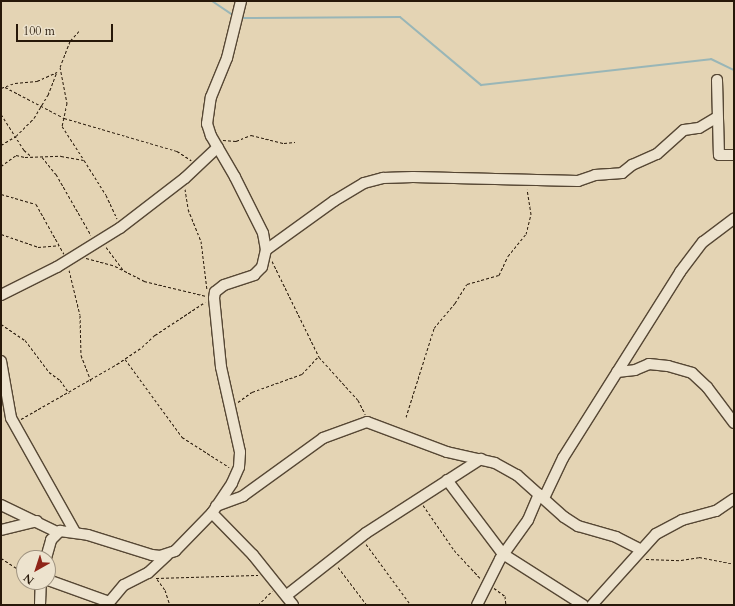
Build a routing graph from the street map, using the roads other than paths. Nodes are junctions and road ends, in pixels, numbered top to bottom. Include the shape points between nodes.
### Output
1 (241, 1) edge
2 (717, 80) dead end
3 (717, 117) junction
4 (215, 143) junction
5 (734, 155) edge
6 (734, 219) edge
7 (266, 251) junction
8 (1, 295) edge
9 (1, 361) edge
10 (617, 372) junction
11 (734, 423) edge
12 (481, 459) junction
13 (447, 480) junction
14 (541, 496) junction
15 (734, 499) edge
16 (1, 505) edge
17 (214, 509) junction
18 (37, 521) junction
19 (1, 530) edge
20 (57, 532) junction
21 (75, 532) junction
22 (48, 550) edge
23 (637, 552) junction
24 (503, 554) junction
25 (167, 555) junction
26 (56, 583) edge
27 (41, 590) edge
28 (287, 595) junction
29 (108, 603) edge
30 (40, 605) edge
31 (293, 605) edge
32 (477, 605) edge
33 (583, 605) edge
34 (592, 605) edge

1 - 4 street via 227,58 207,114 207,124
2 - 3 street
3 - 5 street via 718,155
3 - 7 street via 699,128 684,130 657,154 632,165 622,173 595,175 578,181 413,177 383,178 364,183 334,201
4 - 7 street via 263,233
4 - 8 street via 185,178 120,228 69,260
6 - 10 street via 712,235 693,254
7 - 17 street via 262,267 254,275 224,285 215,292 221,367 240,452 237,472
9 - 21 street via 14,423
10 - 11 street via 639,369 649,364 692,373 707,387
10 - 14 street
12 - 13 street
12 - 14 street via 517,475
12 - 17 street via 447,452 367,422 323,438 243,496
13 - 24 street
13 - 28 street via 360,537
14 - 23 street via 578,526 616,537
14 - 24 street via 528,520
15 - 23 street via 716,511 668,525
16 - 18 street
17 - 25 street via 183,545
17 - 28 street
18 - 19 street
18 - 20 street
20 - 21 street
20 - 22 street
21 - 25 street via 144,553
23 - 34 street
24 - 32 street
24 - 33 street
25 - 29 street via 153,576 124,585
26 - 29 street
27 - 30 street
28 - 31 street

